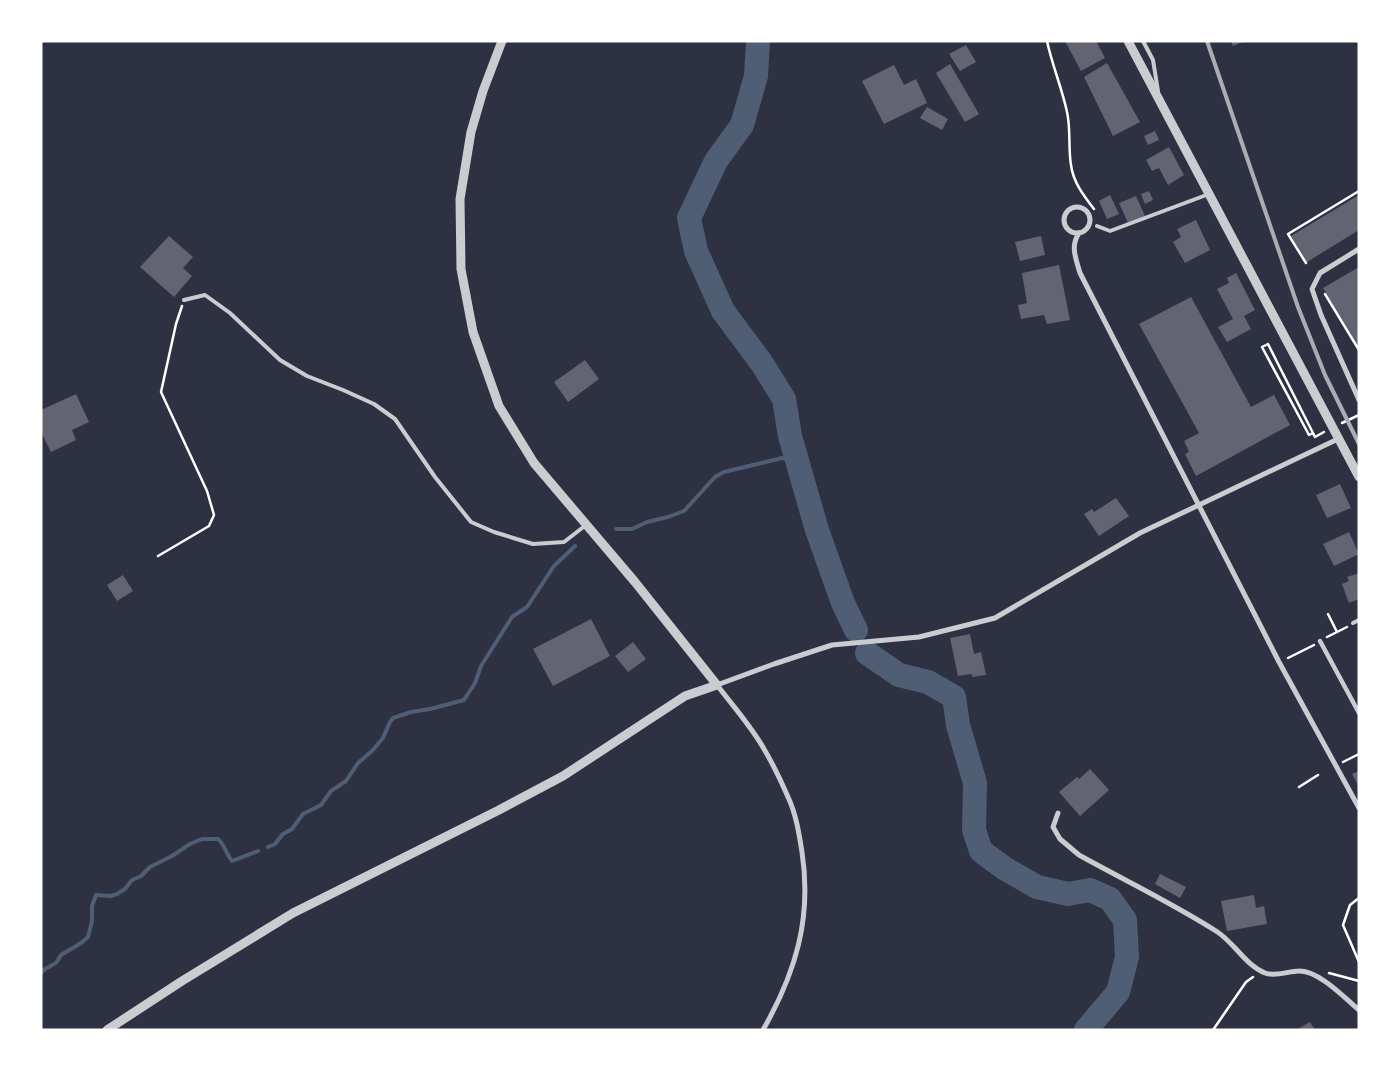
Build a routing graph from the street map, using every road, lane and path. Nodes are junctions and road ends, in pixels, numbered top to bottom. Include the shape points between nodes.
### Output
1 (502, 41) edge
2 (1047, 41) edge
3 (1128, 41) edge
4 (1143, 41) edge
5 (1159, 99) junction
6 (1359, 191) edge
7 (1209, 194) junction
8 (1094, 209) dead end
9 (1098, 226) dead end
10 (1079, 234) junction
11 (1359, 249) edge
12 (1306, 263) dead end
13 (1324, 292) dead end
14 (184, 300) joint
15 (1359, 350) edge
16 (1359, 400) edge
17 (1359, 415) edge
18 (1341, 424) dead end
19 (1324, 432) dead end
20 (1313, 433) dead end
21 (1338, 439) junction
22 (1359, 477) edge
23 (1199, 505) junction
24 (586, 525) junction
25 (158, 556) dead end
26 (1328, 614) dead end
27 (1359, 620) edge
28 (1353, 623) dead end
29 (1341, 630) dead end
30 (1320, 641) dead end
31 (1306, 649) dead end
32 (1289, 658) dead end
33 (717, 685) junction
34 (1359, 713) edge
35 (1359, 754) edge
36 (1343, 762) dead end
37 (1318, 775) dead end
38 (1299, 787) dead end
39 (1359, 808) edge
40 (1058, 813) dead end
41 (1359, 898) edge
42 (1359, 962) edge
43 (1266, 974) junction
44 (1316, 976) junction
45 (1359, 981) edge
46 (1359, 1010) edge
47 (107, 1030) edge
48 (763, 1030) edge
49 (1214, 1030) edge

1 - 24 street via 471,132 460,199 461,269 473,332 499,406 534,463
2 - 8 path via 1068,114 1071,167 1080,190
3 - 5 street
4 - 5 lane via 1153,60
5 - 7 street
6 - 12 path via 1288,234
7 - 9 lane via 1110,231
7 - 21 street
10 - 10 street via 1088,229 1091,221 1086,210 1077,207 1069,210 1064,222 1069,230
10 - 23 street via 1073,246 1080,273
11 - 16 street via 1320,273 1312,289
13 - 15 path
14 - 24 lane via 205,295 230,313 280,360 307,376 374,404 395,419 471,522 533,544 564,542
14 - 25 path via 161,392 207,491 214,515 210,526
17 - 18 path
19 - 20 path via 1315,437 1268,344 1262,347 1309,435
21 - 22 street
21 - 23 street
23 - 33 street via 1140,533 995,618 919,637 832,645
23 - 39 street via 1279,662
24 - 33 street
26 - 29 path via 1337,632
27 - 28 lane
30 - 34 street
31 - 32 path
33 - 47 street via 685,696 555,780 293,913
33 - 48 street via 763,748 788,797 799,830 806,904 800,943 778,1003
35 - 36 path
37 - 38 path
40 - 43 street via 1052,827 1079,854 1218,932
41 - 42 path via 1350,905 1343,925
43 - 44 street via 1300,970
43 - 49 path via 1254,976 1246,982
44 - 45 path via 1324,971
44 - 46 street

